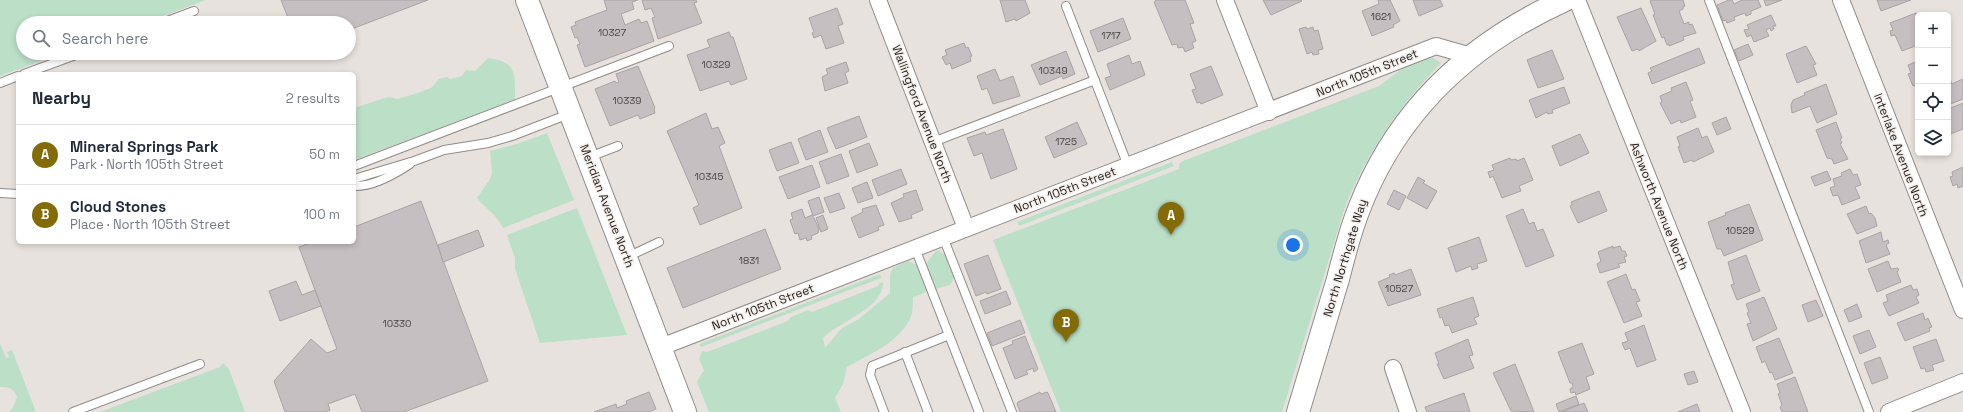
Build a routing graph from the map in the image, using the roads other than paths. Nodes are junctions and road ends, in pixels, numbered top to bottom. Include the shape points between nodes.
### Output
1 (527, 0) edge
2 (878, 0) edge
3 (1225, 0) edge
4 (1565, 0) edge
5 (1577, 0) edge
6 (1709, 0) edge
7 (1841, 0) edge
8 (1066, 6) dead end
9 (194, 11) dead end
10 (181, 16) edge
11 (669, 46) dead end
12 (1471, 56) junction
13 (62, 60) edge
14 (29, 72) edge
15 (16, 77) edge
16 (1095, 80) junction
17 (0, 83) edge
18 (562, 88) junction
19 (1269, 112) junction
20 (571, 114) junction
21 (933, 142) junction
22 (618, 146) dead end
23 (588, 157) junction
24 (414, 161) junction
25 (356, 165) edge
26 (1128, 166) junction
27 (356, 178) edge
28 (356, 186) edge
29 (0, 193) edge
30 (16, 194) edge
31 (966, 228) junction
32 (943, 238) junction
33 (659, 242) dead end
34 (915, 248) junction
35 (626, 258) junction
36 (1963, 310) edge
37 (949, 335) junction
38 (661, 347) junction
39 (905, 352) junction
40 (200, 364) dead end
41 (1394, 368) dead end
42 (1963, 382) edge
43 (73, 412) edge
44 (685, 412) edge
45 (884, 412) edge
46 (928, 412) edge
47 (979, 412) edge
48 (1012, 412) edge
49 (1298, 412) edge
50 (1408, 412) edge
51 (1742, 412) edge
52 (1869, 412) edge
53 (1889, 412) edge

1 - 18 main road, Meridian Avenue North
2 - 21 street, Wallingford Avenue North
3 - 19 street
4 - 12 main road, North Northgate Way via 1517,24
5 - 51 street, Ashworth Avenue North
6 - 52 lane
7 - 36 street, Interlake Avenue North
8 - 16 lane
9 - 10 lane
11 - 18 lane
12 - 19 street, North 105th Street via 1436,46
12 - 49 main road, North Northgate Way via 1435,89 1412,115 1382,160 1369,185 1358,210
13 - 14 lane
15 - 17 lane
16 - 21 lane
16 - 26 lane
18 - 20 main road, Meridian Avenue North
18 - 25 lane
19 - 26 street, North 105th Street
20 - 23 main road, Meridian Avenue North
20 - 24 lane via 512,136 488,143 444,150
21 - 31 street, Wallingford Avenue North
22 - 23 lane
23 - 35 main road, Meridian Avenue North
24 - 27 lane
24 - 28 lane via 395,174
26 - 31 street, North 105th Street
29 - 30 lane
31 - 32 street, North 105th Street
32 - 34 street, North 105th Street
32 - 48 lane
33 - 35 lane
34 - 37 lane
34 - 38 street, North 105th Street
35 - 38 main road, Meridian Avenue North
37 - 39 lane
37 - 47 lane
38 - 44 main road, Meridian Avenue North
39 - 45 lane via 875,364 871,369 870,375
39 - 46 lane
40 - 43 lane
41 - 50 street
42 - 53 street

